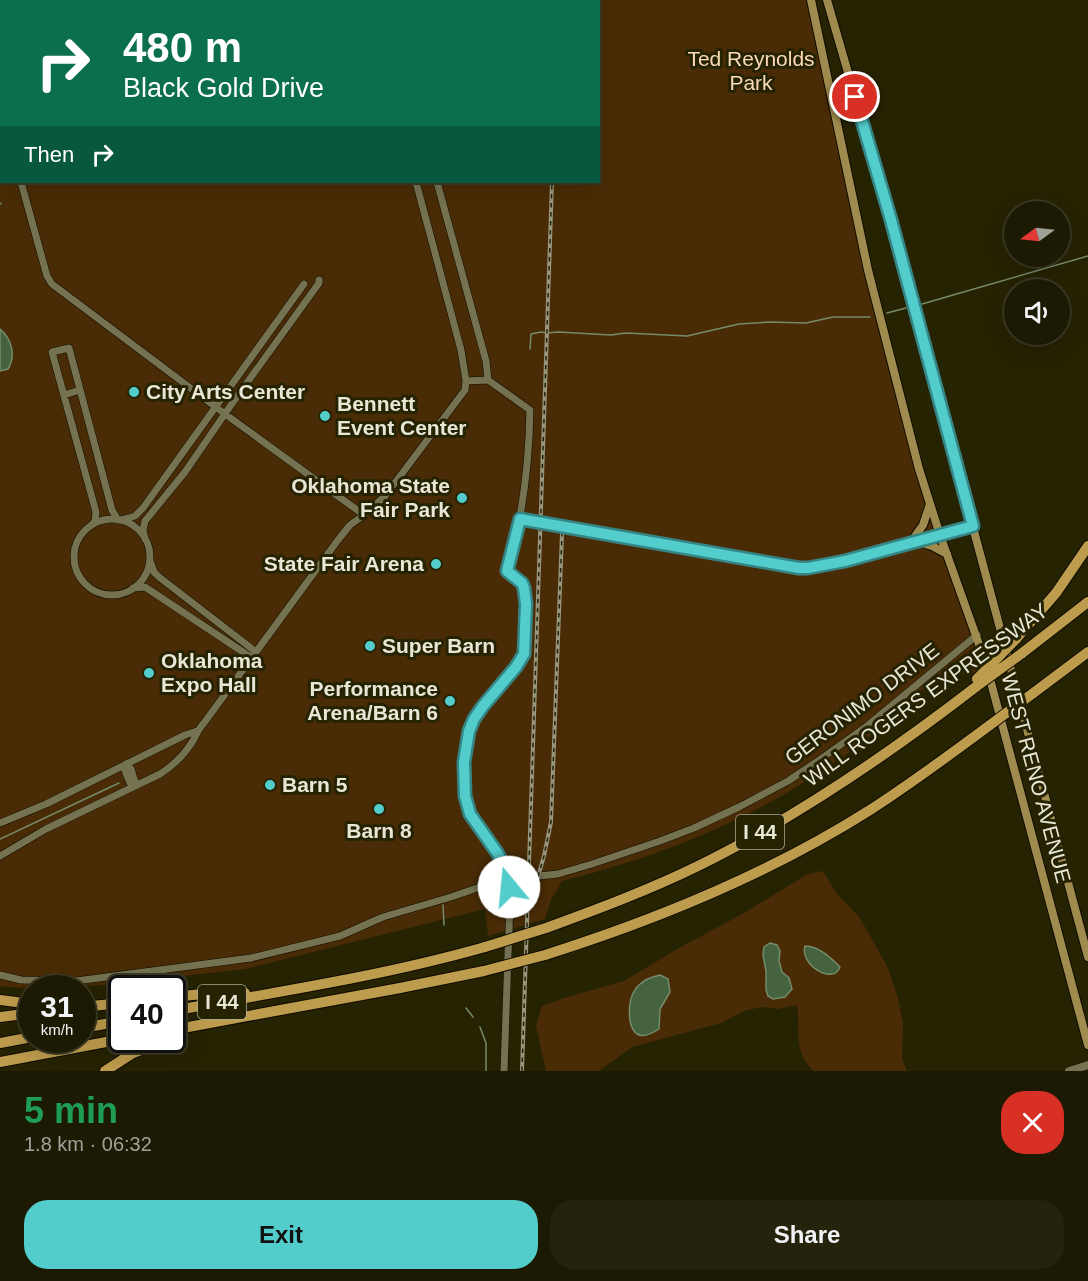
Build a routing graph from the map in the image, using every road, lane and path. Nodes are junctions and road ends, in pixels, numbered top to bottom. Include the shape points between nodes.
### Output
1 (811, 0) edge
2 (827, 0) edge
3 (831, 13) junction
4 (814, 17) junction
5 (21, 183) edge
6 (416, 183) edge
7 (438, 183) edge
8 (319, 280) dead end
9 (304, 284) dead end
10 (488, 380) junction
11 (466, 381) junction
12 (80, 390) junction
13 (64, 394) junction
14 (217, 406) junction
15 (225, 414) junction
16 (930, 504) junction
17 (364, 515) junction
18 (119, 520) junction
19 (521, 521) junction
20 (92, 525) junction
21 (973, 526) junction
22 (940, 535) junction
23 (145, 539) junction
24 (913, 542) junction
25 (1088, 546) edge
26 (947, 554) junction
27 (149, 556) junction
28 (131, 590) junction
29 (1088, 604) edge
30 (977, 635) junction
31 (1088, 642) edge
32 (1088, 652) edge
33 (254, 655) junction
34 (1057, 674) junction
35 (977, 682) junction
36 (196, 731) junction
37 (126, 764) junction
38 (136, 785) junction
39 (0, 823) edge
40 (0, 856) edge
41 (507, 878) junction
42 (1088, 957) edge
43 (0, 975) edge
44 (272, 993) junction
45 (186, 996) edge
46 (0, 1000) edge
47 (18, 1002) edge
48 (186, 1008) edge
49 (18, 1015) edge
50 (0, 1017) edge
51 (197, 1025) junction
52 (186, 1027) edge
53 (186, 1030) edge
54 (18, 1040) edge
55 (108, 1042) edge
56 (0, 1043) edge
57 (1088, 1045) edge
58 (133, 1053) edge
59 (0, 1062) edge
60 (1088, 1065) edge
61 (105, 1071) edge
62 (504, 1071) edge
63 (1069, 1071) edge

1 - 4 main road, WEST RENO AVENUE
2 - 3 main road, WEST RENO AVENUE
3 - 4 main road
3 - 21 main road, WEST RENO AVENUE
4 - 16 main road, WEST RENO AVENUE via 877,311
5 - 14 street via 52,284
6 - 11 street
7 - 10 street
8 - 15 street
9 - 14 street
10 - 11 street
10 - 19 street via 530,410
11 - 17 street via 465,390 410,464
12 - 13 street
12 - 13 street via 69,348 52,352
12 - 18 street via 112,510
13 - 20 street via 96,512
14 - 15 street
14 - 18 street via 143,508 135,516
15 - 17 street
15 - 23 street via 145,521
16 - 22 main road, WEST RENO AVENUE
16 - 24 main road
17 - 33 street via 350,525
18 - 20 street via 106,519
18 - 23 street via 136,528
19 - 24 street via 799,568 845,561
19 - 41 street via 507,571 524,588 524,654 474,719 464,762 470,814 498,854
20 - 28 street via 75,548 78,574 86,585 102,593
21 - 22 street
21 - 42 main road, WEST RENO AVENUE
22 - 24 street
22 - 26 main road, WEST RENO AVENUE
23 - 27 street
24 - 26 main road
25 - 35 highway, bridge via 1056,593
26 - 30 main road, WEST RENO AVENUE
27 - 28 street via 145,574
27 - 33 street via 154,572
28 - 33 street via 146,586
29 - 35 highway, WILL ROGERS EXPRESSWAY / I 44, bridge
30 - 41 street, GERONIMO DRIVE via 841,746 756,799 634,850 558,874
30 - 57 main road, WEST RENO AVENUE
31 - 34 highway
32 - 34 highway, I 44
33 - 36 street
34 - 51 highway, I 44, bridge via 869,811 739,882 655,918 484,971
35 - 44 highway, WILL ROGERS EXPRESSWAY / I 44, bridge via 956,703 789,816 646,890 485,947 398,969
36 - 37 street
36 - 38 street via 170,767
37 - 38 street
37 - 39 street
38 - 40 street
41 - 43 street, GERONIMO DRIVE via 340,936 241,960 76,981 21,980
41 - 62 street
44 - 45 highway
44 - 48 highway, WILL ROGERS EXPRESSWAY / I 44
46 - 47 highway
49 - 50 highway
51 - 52 highway, I 44
51 - 53 highway
54 - 56 highway
55 - 59 highway
58 - 61 highway
60 - 63 main road

